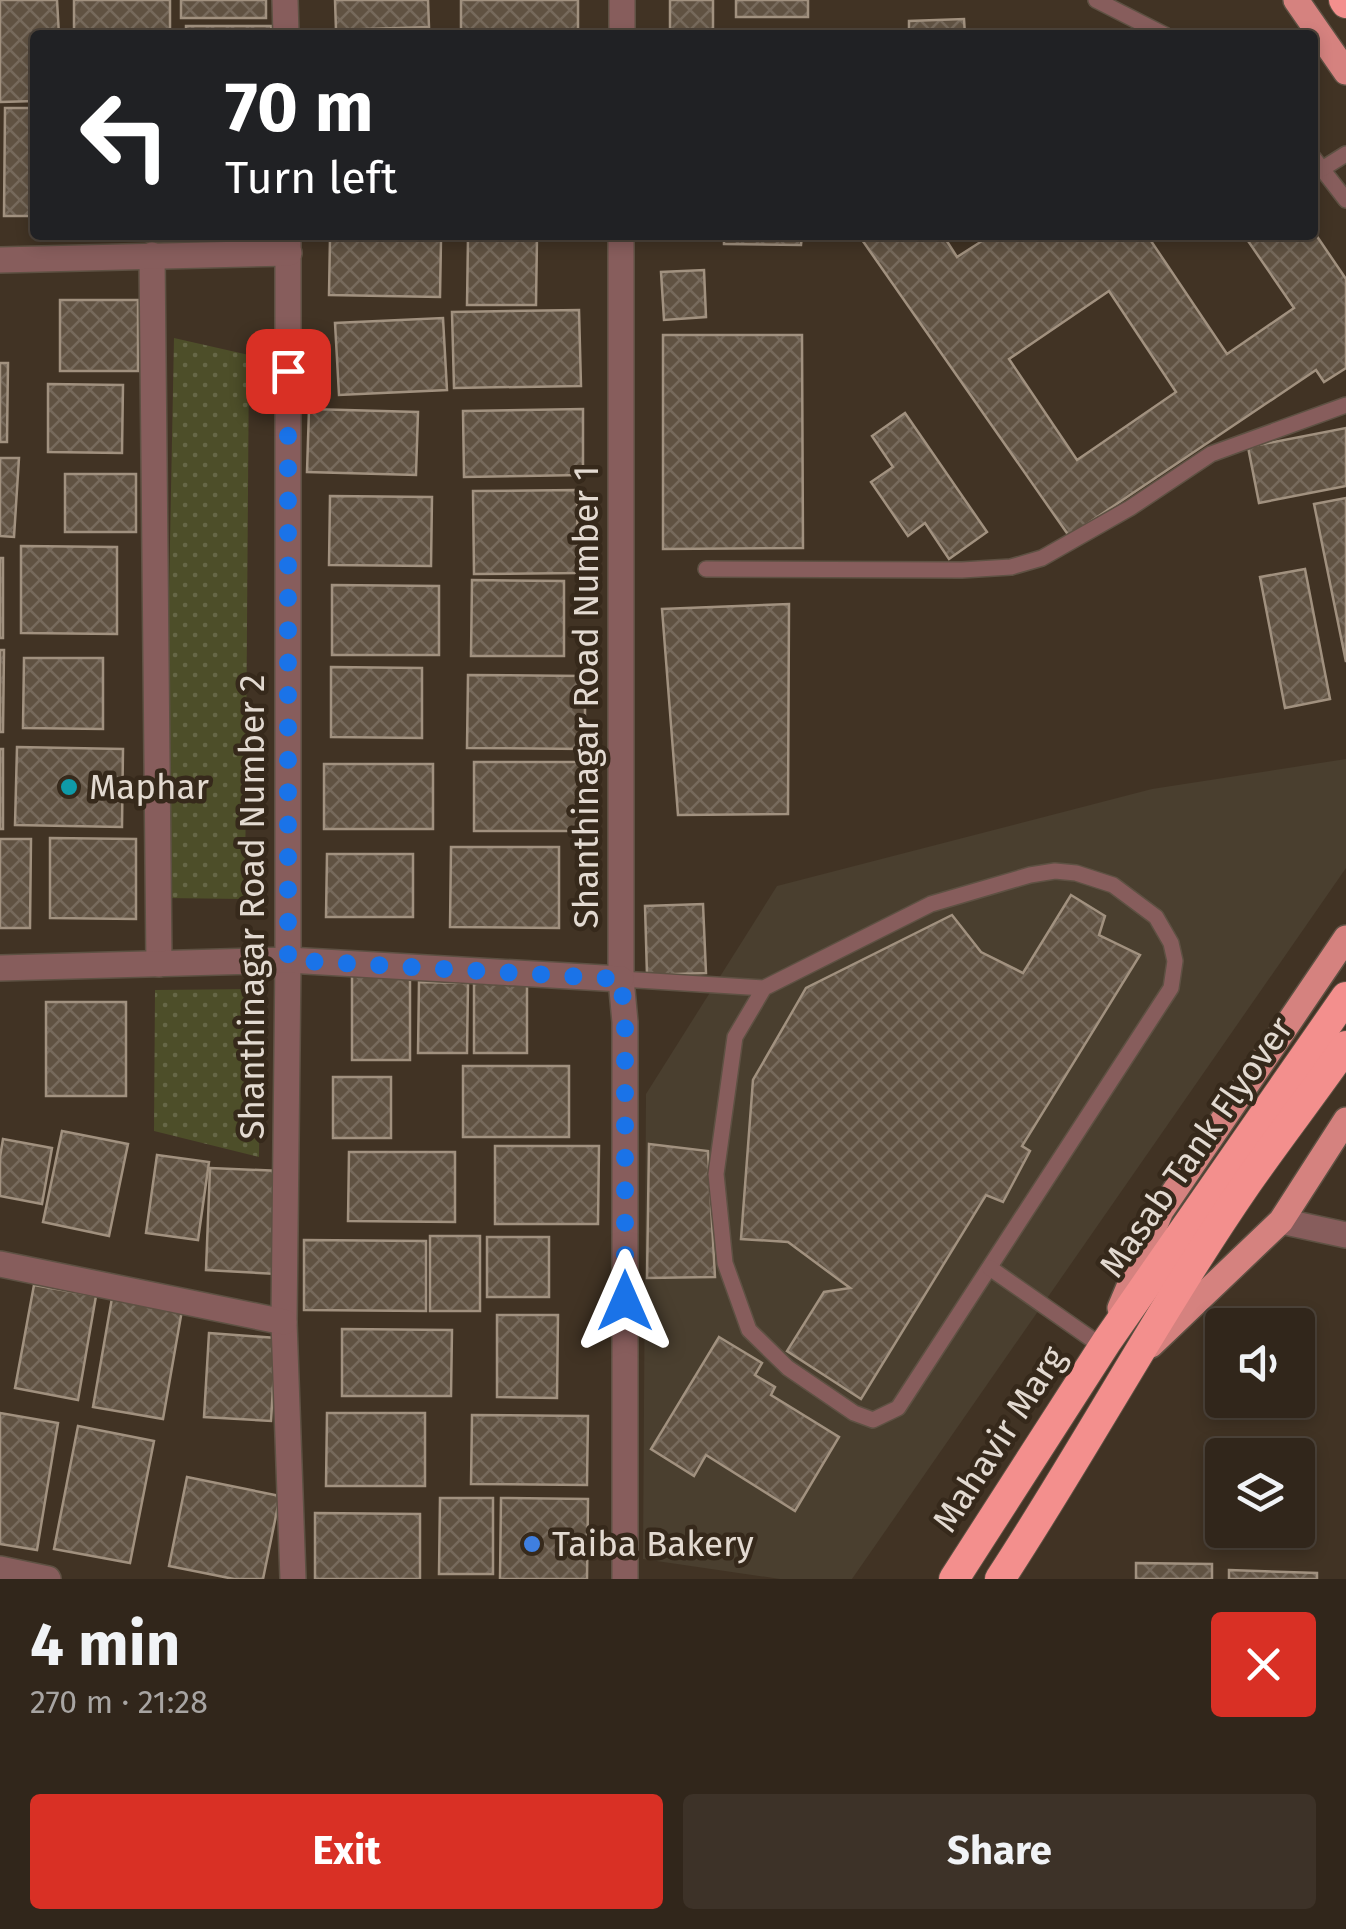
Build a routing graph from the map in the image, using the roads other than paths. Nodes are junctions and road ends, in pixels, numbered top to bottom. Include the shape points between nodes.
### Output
1 (285, 0) edge
2 (622, 0) edge
3 (1096, 0) edge
4 (1296, 0) edge
5 (1346, 16) edge
6 (286, 30) edge
7 (622, 30) edge
8 (1155, 30) edge
9 (1316, 30) edge
10 (1318, 33) edge
11 (1321, 37) junction
12 (1346, 72) edge
13 (1346, 154) edge
14 (1318, 162) edge
15 (1346, 200) edge
16 (622, 240) edge
17 (289, 244) edge
18 (152, 255) junction
19 (0, 260) edge
20 (1346, 405) edge
21 (706, 569) dead end
22 (1346, 938) edge
23 (288, 960) junction
24 (158, 964) junction
25 (0, 968) edge
26 (621, 979) junction
27 (764, 988) junction
28 (1346, 998) edge
29 (1346, 1046) edge
30 (1346, 1120) edge
31 (1238, 1173) junction
32 (1281, 1221) junction
33 (1346, 1235) edge
34 (0, 1264) edge
35 (990, 1268) junction
36 (284, 1322) junction
37 (1105, 1344) junction
38 (1132, 1364) junction
39 (0, 1568) edge
40 (48, 1579) edge
41 (293, 1579) edge
42 (625, 1579) edge
43 (954, 1579) edge
44 (1000, 1579) edge

1 - 6 street
2 - 7 street
3 - 8 lane
4 - 9 main road
5 - 11 main road
10 - 11 main road
11 - 12 main road
13 - 14 lane
14 - 15 lane
16 - 26 street, Shanthinagar Road Number 1
17 - 18 street
17 - 23 street, Shanthinagar Road Number 2
18 - 19 street
18 - 24 street
20 - 21 lane via 1211,454 1042,558 1011,567
22 - 37 main road via 1160,1212
23 - 24 street
23 - 26 street
23 - 36 street, Shanthinagar Road Number 2
24 - 25 street
26 - 27 lane
26 - 42 street, Shanthinagar Road Number 1
27 - 35 lane via 734,1037 716,1174 725,1262 748,1330 788,1368 873,1420 898,1408
27 - 35 lane via 931,904 1030,874 1076,873 1114,885 1156,917 1171,944 1171,988
28 - 31 highway, Masab Tank Flyover
29 - 31 highway, Masab Tank Flyover
30 - 32 main road
31 - 37 highway, Masab Tank Flyover
31 - 38 highway, Masab Tank Flyover
32 - 33 street
32 - 38 main road
34 - 36 street
35 - 37 lane
36 - 41 street, Shanthinagar Road Number 2
37 - 43 highway, Mahavir Marg
38 - 44 highway, Mahavir Marg
39 - 40 street

